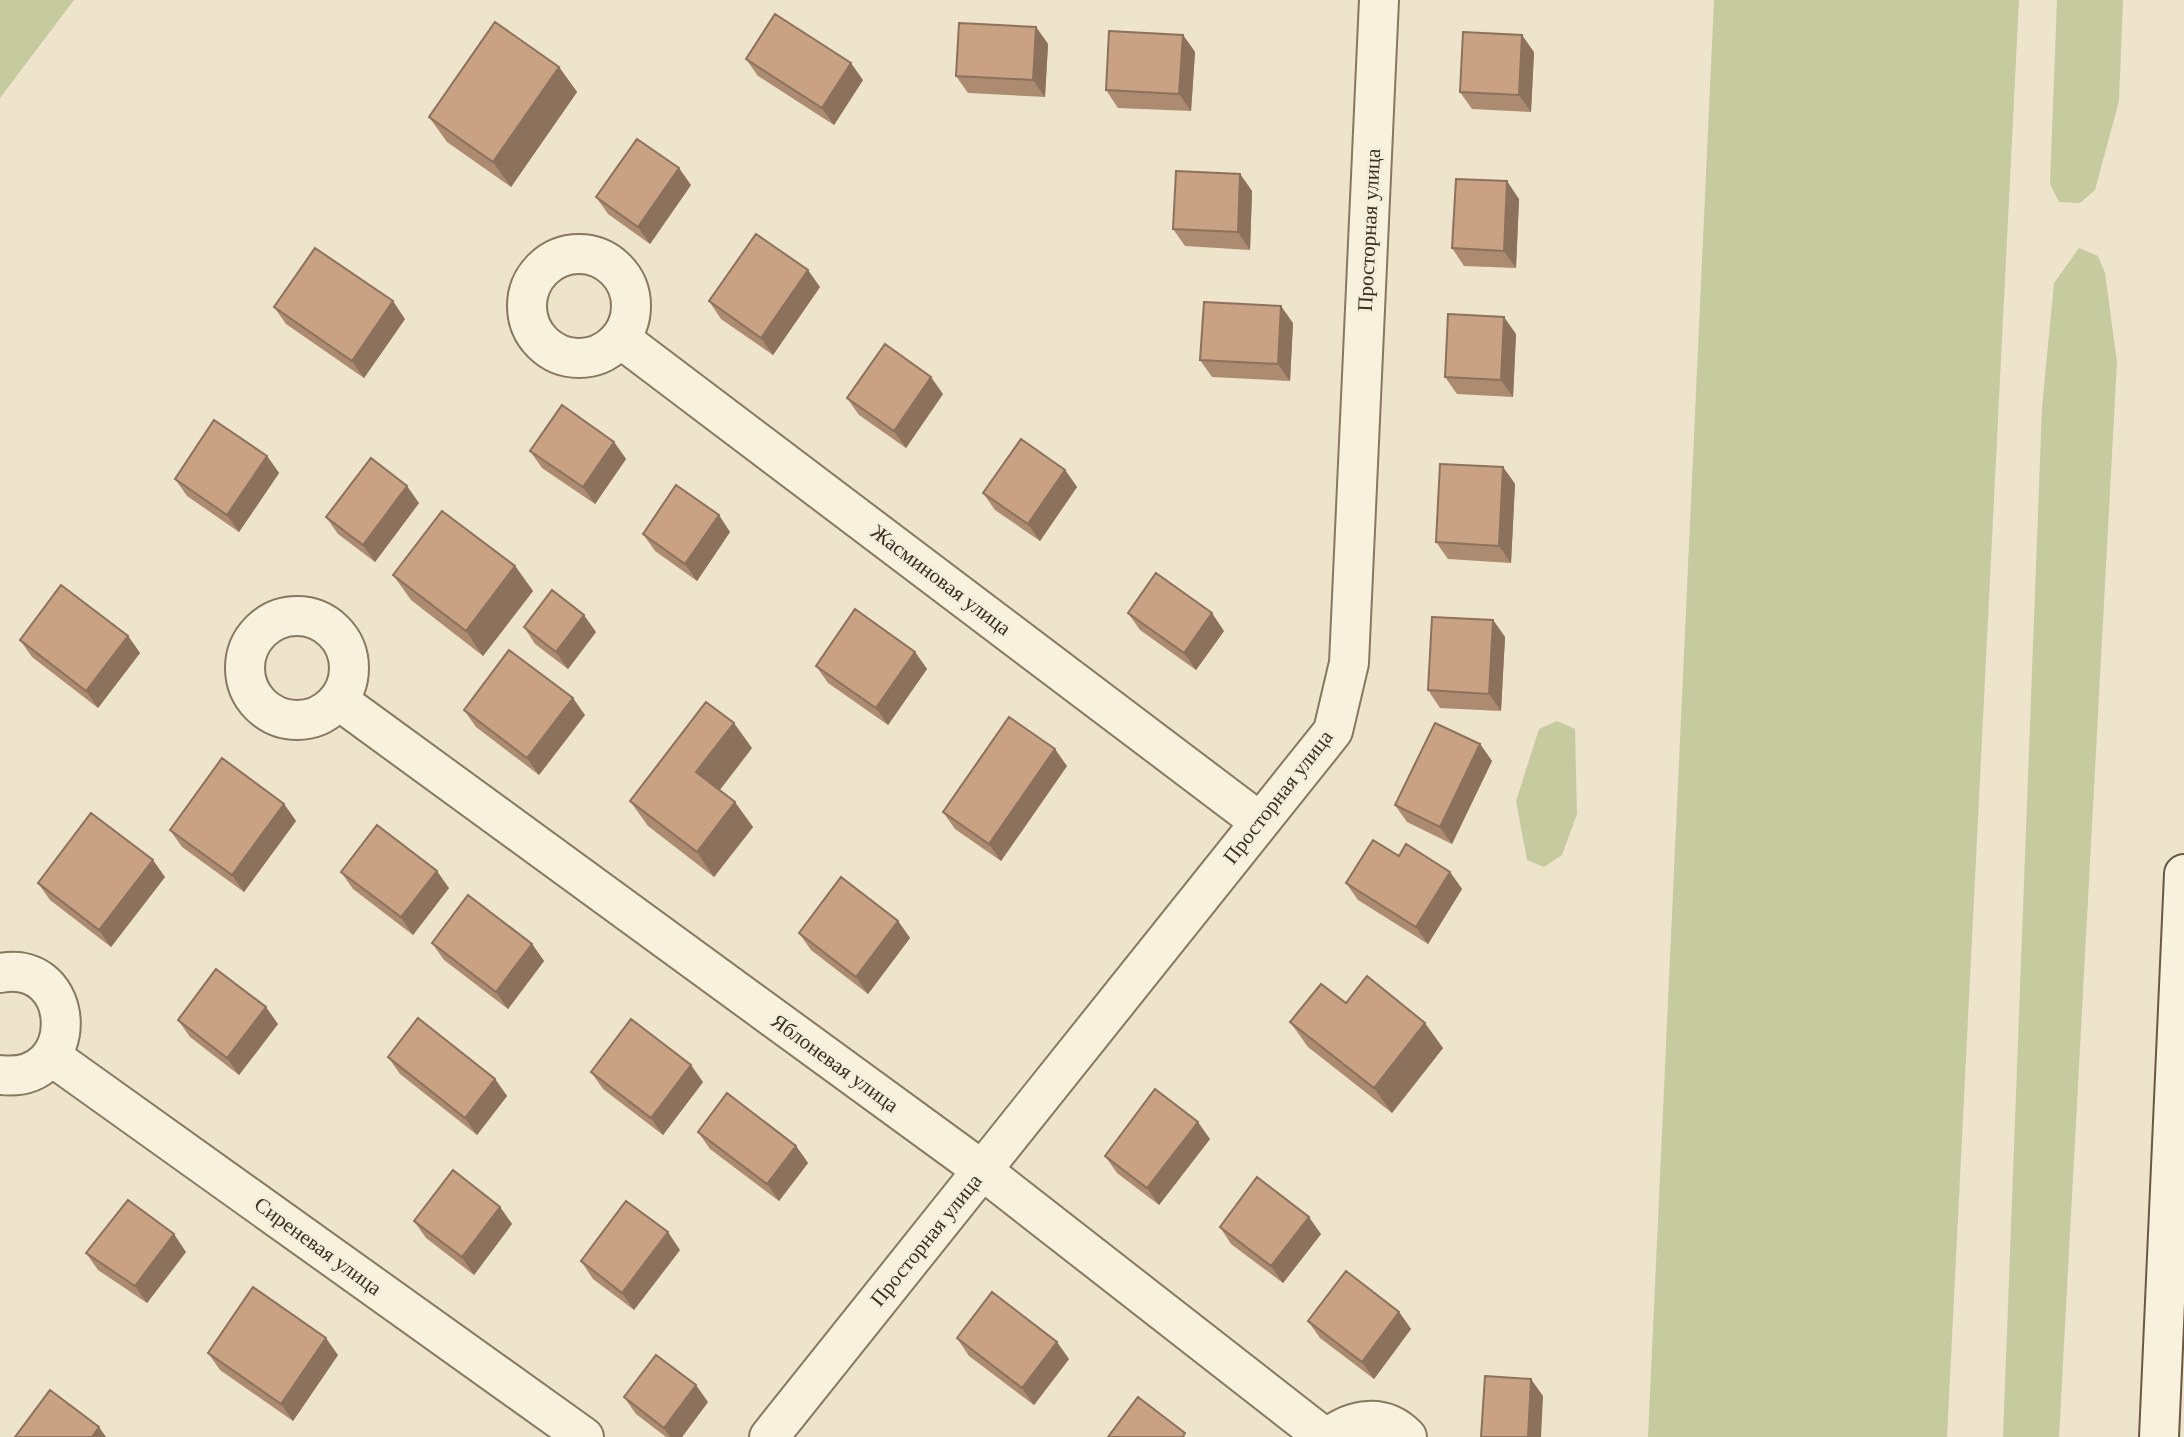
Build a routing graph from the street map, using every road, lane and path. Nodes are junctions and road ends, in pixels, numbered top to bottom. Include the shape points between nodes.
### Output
1 (1379, 0) edge
2 (621, 339) dead end
3 (338, 700) dead end
4 (1260, 822) junction
5 (2184, 873) edge
6 (0, 973) edge
7 (51, 1056) junction
8 (0, 1075) edge
9 (982, 1170) junction
10 (584, 1437) edge
11 (769, 1437) edge
12 (1326, 1437) edge
13 (1407, 1437) edge
14 (2159, 1437) edge

1 - 4 street, Просторная улица via 1349,663 1333,732
2 - 4 street, Жасминовая улица
3 - 9 street, Яблоневая улица
4 - 9 street, Просторная улица
5 - 14 street
6 - 7 street via 30,975 52,992 62,1031
7 - 8 street via 30,1072
7 - 10 street, Сиреневая улица
9 - 11 street, Просторная улица
9 - 12 street, Яблоневая улица
12 - 13 street via 1349,1424 1376,1420

